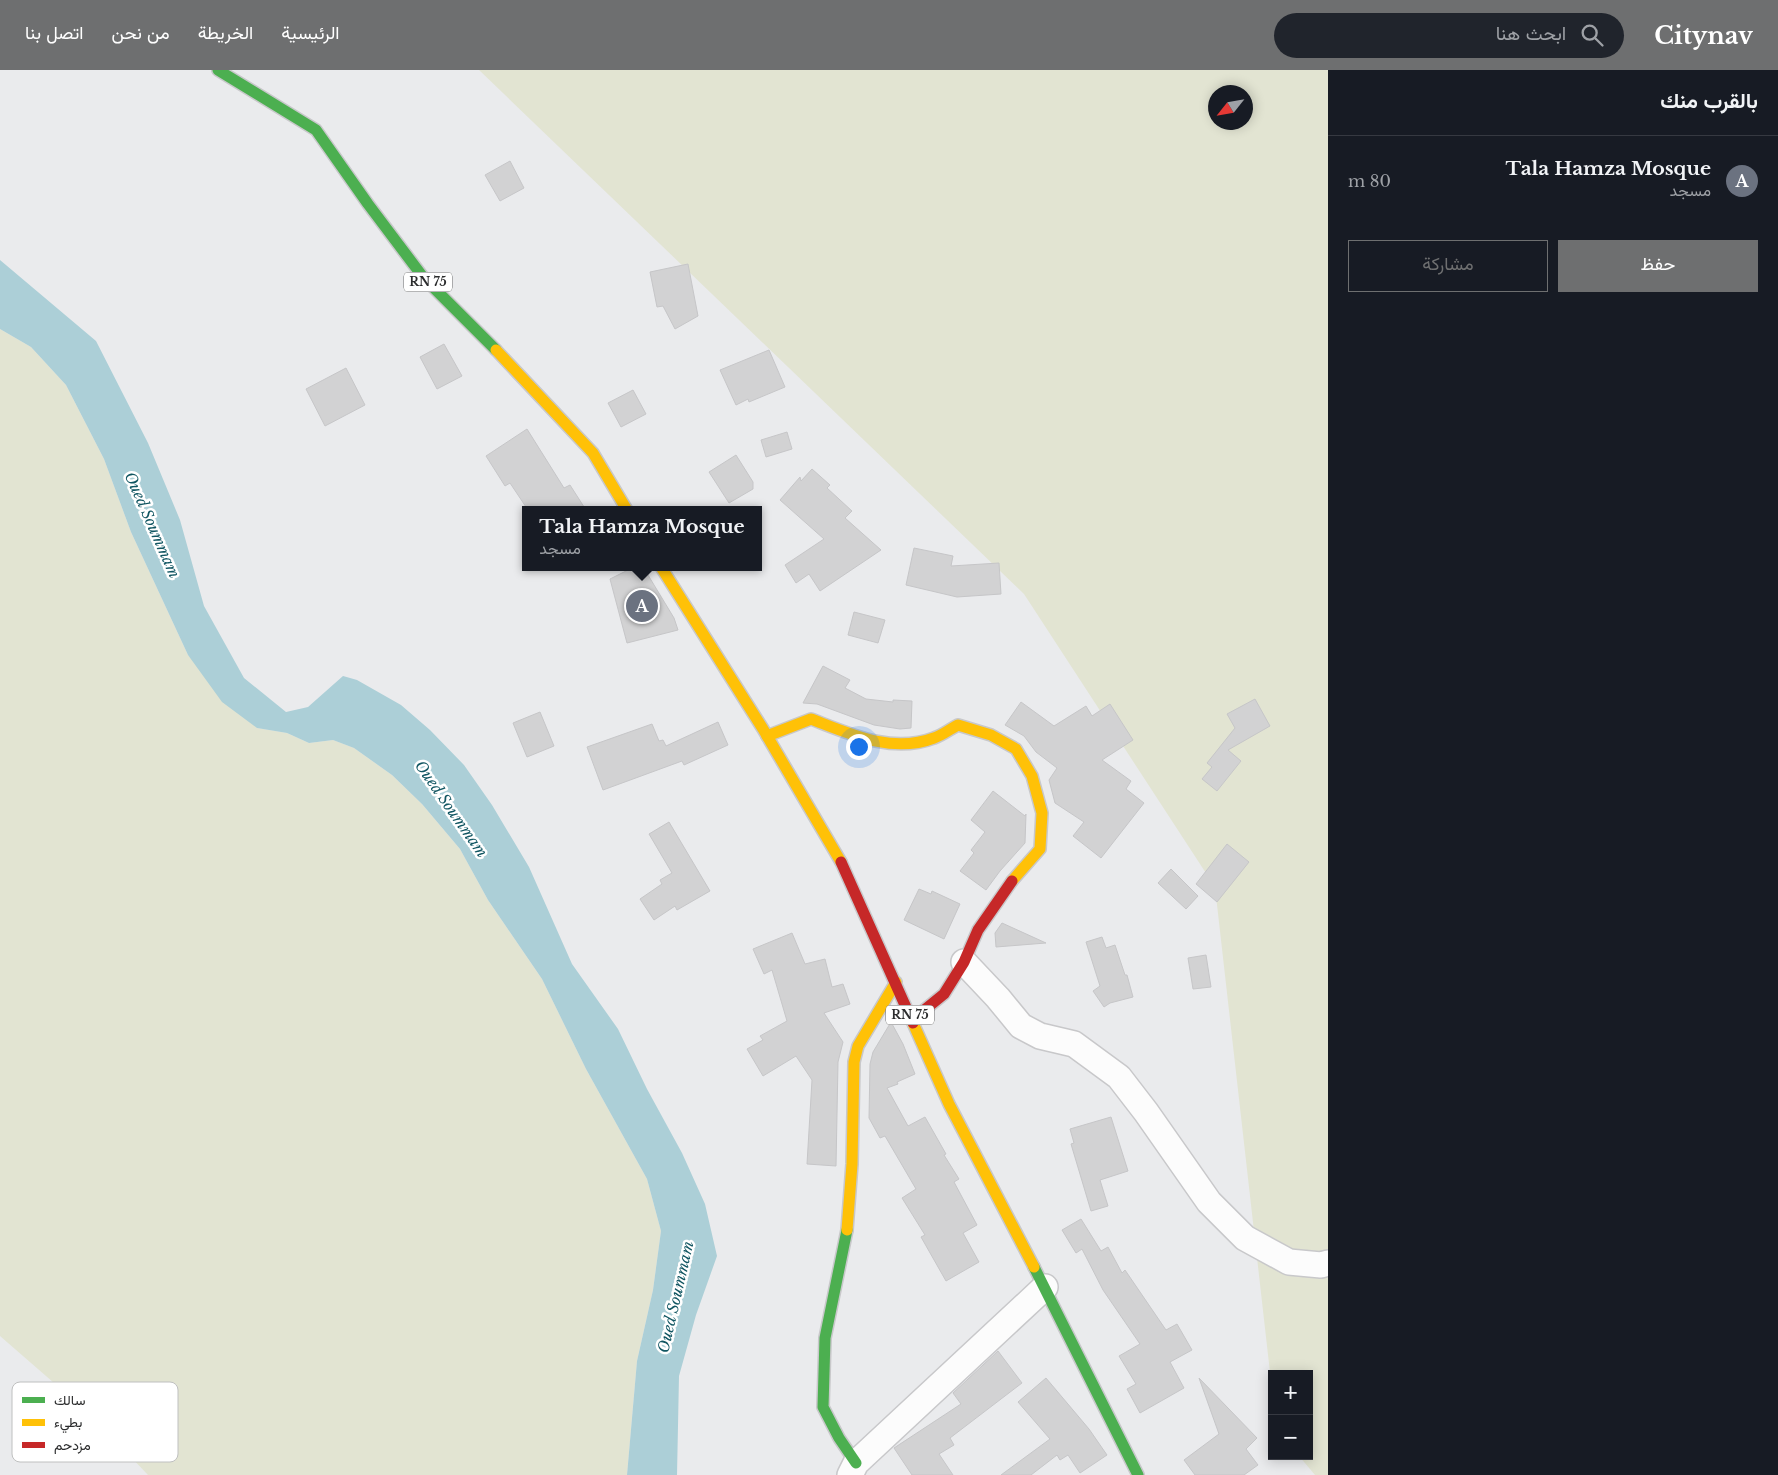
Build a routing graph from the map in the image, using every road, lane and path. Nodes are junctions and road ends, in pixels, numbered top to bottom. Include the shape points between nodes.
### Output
1 (218, 70) edge
2 (625, 506) edge
3 (664, 571) edge
4 (767, 736) junction
5 (964, 962) junction
6 (896, 982) junction
7 (912, 1020) junction
8 (1328, 1263) edge
9 (1045, 1287) junction
10 (853, 1469) edge
11 (1138, 1475) edge

1 - 2 main road, RN 75 via 316,130 423,277 593,453
3 - 4 main road, RN 75
4 - 5 main road via 812,718 863,740 900,746 931,739 958,725 991,735 1016,749 1032,776 1042,813 1040,849 1012,881 978,930
4 - 6 main road, RN 75 via 845,869
5 - 7 main road via 944,994
5 - 8 street via 1021,1026 1040,1036 1074,1044 1119,1077 1209,1202 1245,1238 1289,1262
6 - 7 main road, RN 75
6 - 10 main road via 858,1046 854,1062 847,1231 825,1338 824,1407
7 - 9 main road, RN 75 via 949,1104
9 - 10 street
9 - 11 main road, RN 75

